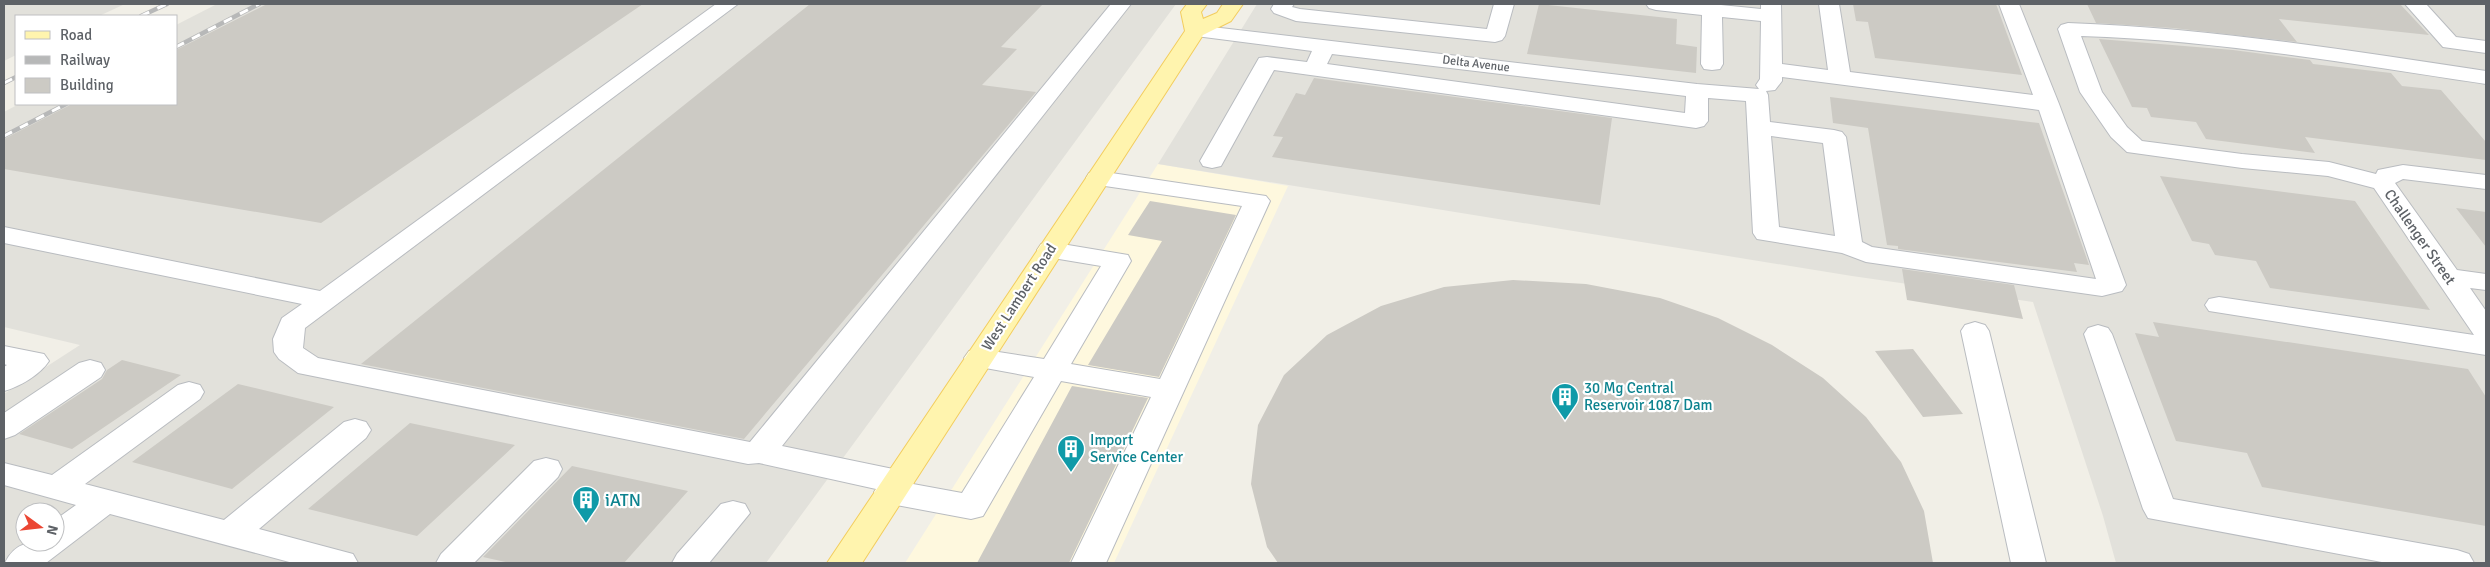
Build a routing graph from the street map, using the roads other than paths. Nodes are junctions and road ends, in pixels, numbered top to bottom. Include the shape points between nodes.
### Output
1 (728, 4) edge
2 (1121, 4) edge
3 (1197, 4) edge
4 (1233, 4) edge
5 (1284, 4) edge
6 (1504, 4) edge
7 (1656, 4) edge
8 (1829, 4) edge
9 (2009, 4) edge
10 (2415, 4) edge
11 (1712, 10) junction
12 (1771, 10) edge
13 (1195, 31) junction
14 (1477, 35) junction
15 (1325, 46) junction
16 (2486, 46) edge
17 (1470, 64) junction
18 (1712, 64) dead end
19 (1314, 69) junction
20 (1771, 69) junction
21 (1840, 77) junction
22 (2482, 80) edge
23 (1697, 90) junction
24 (1757, 95) junction
25 (2048, 104) junction
26 (1760, 127) junction
27 (1212, 161) dead end
28 (1098, 178) junction
29 (2486, 182) edge
30 (2383, 183) junction
31 (4, 235) edge
32 (1850, 246) junction
33 (1050, 250) junction
34 (2448, 277) junction
35 (2486, 282) edge
36 (325, 300) junction
37 (2219, 304) dead end
38 (1975, 331) dead end
39 (2486, 331) edge
40 (2098, 334) dead end
41 (2486, 346) edge
42 (4, 355) edge
43 (979, 358) junction
44 (90, 370) dead end
45 (1051, 370) junction
46 (4, 381) edge
47 (1169, 390) junction
48 (189, 392) dead end
49 (4, 428) edge
50 (355, 430) dead end
51 (760, 452) junction
52 (546, 469) dead end
53 (4, 474) edge
54 (58, 487) junction
55 (894, 487) junction
56 (106, 500) junction
57 (733, 513) dead end
58 (65, 531) edge
59 (231, 533) junction
60 (37, 552) edge
61 (22, 563) edge
62 (341, 563) edge
63 (453, 563) edge
64 (689, 563) edge
65 (844, 563) edge
66 (1089, 563) edge
67 (2029, 563) edge
68 (2457, 563) edge

1 - 36 street
2 - 51 street
3 - 13 main road via 1191,12
4 - 13 main road via 1224,17
5 - 14 street via 1281,9 1296,15
6 - 14 street via 1495,36
7 - 11 street
8 - 21 street
9 - 25 street
10 - 16 street via 2450,43
11 - 12 street
11 - 18 street
12 - 20 street
13 - 15 street, Delta Avenue
13 - 28 main road, West Lambert Road
14 - 17 street
15 - 17 street, Delta Avenue
15 - 19 street
17 - 23 street, Delta Avenue
19 - 23 street via 1696,121
19 - 27 street via 1267,63
20 - 21 street
20 - 24 street via 1771,81
21 - 25 street
22 - 30 street via 2284,48 2068,29 2091,92 2119,132 2136,147 2329,169
23 - 24 street, Delta Avenue
24 - 26 street
25 - 32 street via 2112,285 2102,288 1866,254
26 - 32 street via 1834,137
26 - 32 street via 1766,233
28 - 33 main road, West Lambert Road
28 - 47 street via 1257,201
29 - 30 street, Challenger Street via 2404,172 2387,175
30 - 34 street, Challenger Street
31 - 36 street
33 - 43 main road, West Lambert Road
33 - 45 street via 1118,261
34 - 35 street
34 - 39 street, Challenger Street
36 - 51 street via 292,324 288,339 289,352 309,366 748,454
37 - 41 street
38 - 67 street
40 - 68 street via 2160,509
42 - 46 street via 34,361
43 - 45 street
43 - 55 main road, West Lambert Road
44 - 49 street
45 - 47 street
45 - 55 street via 971,507
47 - 66 street
48 - 54 street
50 - 59 street
51 - 55 street
52 - 63 street
53 - 54 street
54 - 56 street
55 - 65 main road, West Lambert Road
56 - 58 street
56 - 59 street
57 - 64 street
59 - 62 street
60 - 61 street

